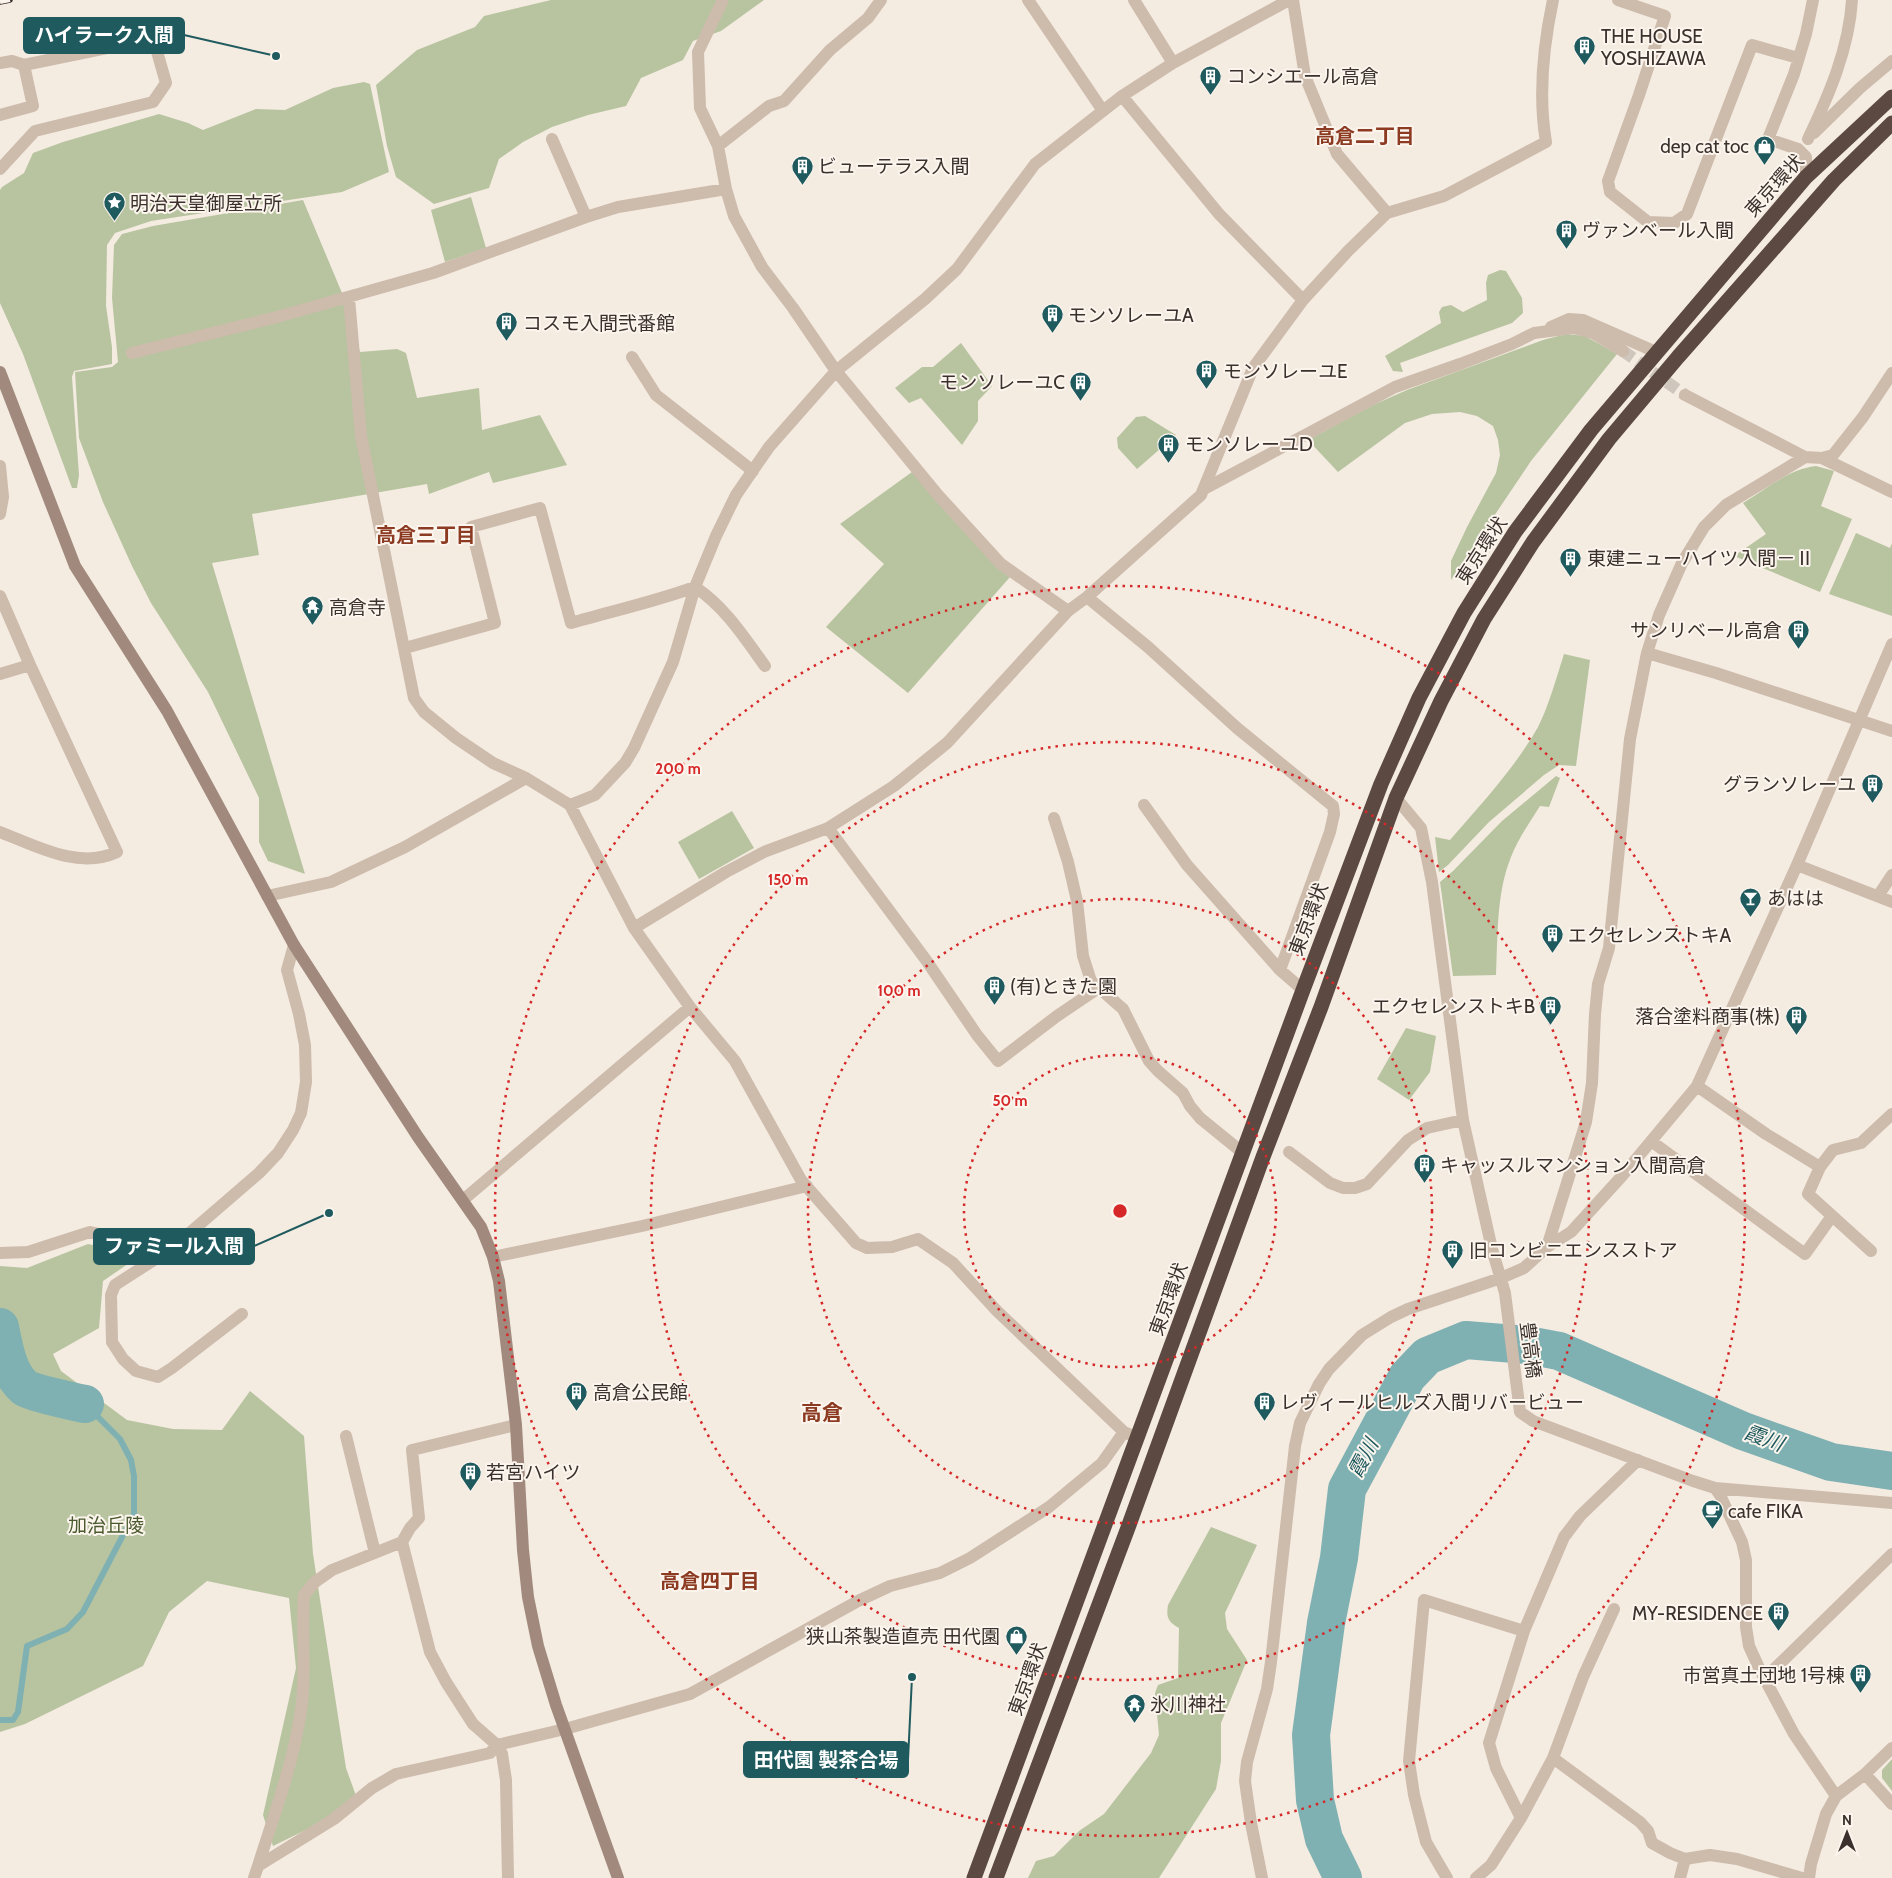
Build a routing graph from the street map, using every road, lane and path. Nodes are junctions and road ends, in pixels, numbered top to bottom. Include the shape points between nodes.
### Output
1 (881, 0) edge
2 (1028, 0) edge
3 (1134, 0) edge
4 (1291, 0) edge
5 (1552, 0) edge
6 (1618, 0) edge
7 (1813, 0) edge
8 (1852, 0) edge
9 (722, 2) dead end
10 (141, 41) dead end
11 (156, 48) dead end
12 (1798, 58) junction
13 (1892, 61) edge
14 (0, 63) edge
15 (1173, 63) junction
16 (24, 65) junction
17 (1122, 96) junction
18 (1892, 97) edge
19 (1103, 111) junction
20 (0, 115) edge
21 (1892, 123) edge
22 (1808, 138) junction
23 (552, 139) dead end
24 (718, 146) junction
25 (1798, 149) junction
26 (0, 168) edge
27 (1806, 177) junction
28 (726, 190) junction
29 (1387, 213) junction
30 (586, 217) junction
31 (349, 298) junction
32 (1303, 300) junction
33 (1534, 333) junction
34 (1623, 351) tunnel mouth
35 (1656, 352) junction
36 (132, 353) dead end
37 (632, 357) dead end
38 (836, 371) junction
39 (0, 372) edge
40 (1892, 373) edge
41 (1685, 395) tunnel mouth
42 (1806, 457) junction
43 (1822, 458) junction
44 (0, 466) edge
45 (753, 471) junction
46 (1204, 489) junction
47 (1892, 492) edge
48 (1, 494) edge
49 (0, 514) edge
50 (695, 587) junction
51 (0, 596) edge
52 (1087, 598) junction
53 (1068, 611) junction
54 (1892, 644) edge
55 (405, 648) junction
56 (1646, 653) junction
57 (30, 665) junction
58 (765, 666) dead end
59 (0, 674) edge
60 (1859, 720) junction
61 (1892, 731) edge
62 (526, 778) junction
63 (1396, 798) junction
64 (570, 805) junction
65 (1144, 805) dead end
66 (1054, 818) dead end
67 (828, 828) junction
68 (0, 832) edge
69 (1797, 865) junction
70 (1892, 875) edge
71 (266, 896) junction
72 (1878, 896) junction
73 (1892, 902) edge
74 (634, 928) junction
75 (294, 945) junction
76 (1280, 970) junction
77 (1100, 988) junction
78 (1303, 990) junction
79 (690, 1007) junction
80 (1697, 1086) junction
81 (1892, 1114) edge
82 (1463, 1120) junction
83 (1651, 1141) junction
84 (1289, 1152) dead end
85 (1243, 1153) junction
86 (1820, 1167) junction
87 (807, 1186) junction
88 (463, 1200) junction
89 (1832, 1216) junction
90 (1547, 1247) junction
91 (171, 1249) junction
92 (1871, 1251) dead end
93 (2, 1253) edge
94 (494, 1257) junction
95 (1501, 1278) junction
96 (242, 1314) dead end
97 (516, 1425) junction
98 (1131, 1435) junction
99 (346, 1436) dead end
100 (1638, 1460) junction
101 (1715, 1488) junction
102 (1892, 1503) edge
103 (402, 1542) junction
104 (375, 1553) junction
105 (1892, 1554) edge
106 (1614, 1609) dead end
107 (1524, 1631) junction
108 (1765, 1678) junction
109 (565, 1729) junction
110 (498, 1745) junction
111 (1892, 1748) edge
112 (1553, 1758) junction
113 (1865, 1774) junction
114 (1836, 1796) junction
115 (1892, 1804) edge
116 (1521, 1818) junction
117 (1685, 1859) junction
118 (256, 1872) edge
119 (508, 1878) edge
120 (618, 1878) edge
121 (974, 1878) edge
122 (996, 1878) edge
123 (1262, 1878) edge
124 (1447, 1878) edge
125 (1476, 1878) edge
126 (1680, 1878) edge
127 (1802, 1878) edge
128 (1809, 1878) edge

1 - 24 street via 868,18 830,50 784,101 769,106
2 - 19 street
3 - 15 street
4 - 15 street
4 - 29 street via 1305,76 1338,154
5 - 29 street via 1543,57 1546,142 1492,176 1444,196
6 - 12 street via 1665,16 1608,181 1610,192 1648,222 1674,224 1687,214 1752,45
7 - 12 street
8 - 22 street via 1841,57 1828,96
9 - 24 street via 698,52 700,108
10 - 16 street
11 - 26 street via 166,83 153,102 35,131
12 - 25 street via 1768,139
13 - 22 street
14 - 16 street via 12,61
15 - 17 street
16 - 20 street via 33,106
17 - 19 street
17 - 32 street via 1220,214
18 - 27 highway, 東京環状
19 - 38 street via 1035,164 957,269
21 - 63 highway, 東京環状 via 1834,180 1678,357 1574,486 1533,542 1484,619
22 - 25 street
23 - 30 street
24 - 28 street
25 - 27 street via 1806,157
27 - 35 highway, 東京環状
28 - 30 street via 618,208
28 - 38 street via 734,216 762,267
29 - 32 street
30 - 31 street via 441,270
31 - 36 street
31 - 55 street via 361,436
32 - 46 street via 1253,368
33 - 34 street via 1573,328 1593,333
33 - 35 street via 1569,320 1583,320
33 - 46 street via 1395,387
35 - 78 highway, 東京環状 via 1591,430 1515,532 1464,613 1419,698 1381,784
37 - 45 street via 656,395
38 - 45 street via 769,447
38 - 53 street via 1001,564
39 - 71 street via 75,566 167,711
40 - 43 street via 1833,455
41 - 42 street
42 - 43 street
42 - 56 street via 1726,505 1704,528 1682,563
43 - 47 street
44 - 48 street
45 - 50 street via 736,495
46 - 52 street
48 - 49 street
50 - 55 street via 570,623 540,508 471,527 495,623
50 - 58 street via 734,624
50 - 64 street via 673,662 634,748 625,763 594,795
51 - 57 street
52 - 53 street
52 - 76 street via 1333,806 1330,832
53 - 67 street via 947,743 894,786
54 - 60 street
55 - 62 street via 414,698 424,712 493,763
56 - 60 street
56 - 90 street via 1630,739 1609,948 1598,984 1592,1084 1586,1122
57 - 59 street
57 - 68 street via 117,852 105,858 76,859
60 - 61 street
60 - 69 street
62 - 64 street
62 - 71 street via 405,847 331,882
63 - 82 street, 豊高橋 via 1421,828 1432,882
63 - 122 highway, 東京環状
64 - 74 street
65 - 76 street via 1187,865
66 - 77 street via 1077,901 1083,956 1091,981
67 - 74 street via 764,852
67 - 77 street via 998,1061
69 - 72 street
69 - 80 street
70 - 72 street
71 - 75 street
72 - 73 street
74 - 79 street
75 - 88 street
75 - 91 street via 287,970 305,1045 306,1082 301,1113 272,1160
76 - 78 street
77 - 85 street via 1123,1009 1149,1061 1183,1093 1200,1118
78 - 85 highway, 東京環状
79 - 87 street via 735,1061
79 - 88 street
80 - 83 street
80 - 86 street
81 - 86 street via 1861,1144 1833,1150
82 - 84 street via 1427,1128 1408,1140 1367,1184 1355,1188 1342,1188 1330,1183
82 - 95 street, 豊高橋
83 - 89 street via 1805,1254
83 - 90 street via 1571,1232
85 - 98 highway, 東京環状
86 - 89 street via 1808,1194
87 - 94 street via 642,1226
87 - 98 street via 856,1243 867,1248 892,1247 918,1239 953,1263 997,1311
88 - 94 street via 481,1227
89 - 92 street
90 - 95 street via 1524,1268
91 - 93 street via 90,1232 28,1252
91 - 96 street via 115,1285 111,1295 112,1342 136,1371 158,1378
94 - 97 street
95 - 100 street, 豊高橋 via 1520,1412 1533,1421
95 - 123 street via 1408,1309 1362,1335 1318,1384 1300,1423 1291,1470 1267,1689 1247,1762 1247,1801
97 - 103 street via 412,1450 419,1518
97 - 109 street via 528,1596 538,1646
98 - 109 street via 1049,1507 970,1558 940,1573 890,1586 858,1601 690,1694
98 - 121 highway, 東京環状
99 - 104 street
100 - 101 street
100 - 107 street via 1564,1536
101 - 102 street
101 - 108 street via 1742,1542 1746,1560 1749,1646
103 - 104 street
103 - 110 street via 430,1652 473,1724
104 - 118 street via 332,1570 315,1582 304,1596 302,1703 294,1755
105 - 108 street
106 - 112 street via 1583,1677
107 - 116 street via 1489,1743 1496,1768
107 - 124 street via 1424,1600 1409,1761 1426,1842
108 - 114 street via 1794,1734
109 - 110 street
109 - 120 street
110 - 118 street via 490,1753 396,1774
110 - 119 street via 506,1780
111 - 113 street
112 - 116 street
112 - 117 street via 1640,1822 1652,1843
113 - 114 street
113 - 115 street
114 - 128 street via 1826,1814
116 - 125 street via 1491,1865
117 - 126 street
117 - 127 street via 1710,1855 1737,1859

